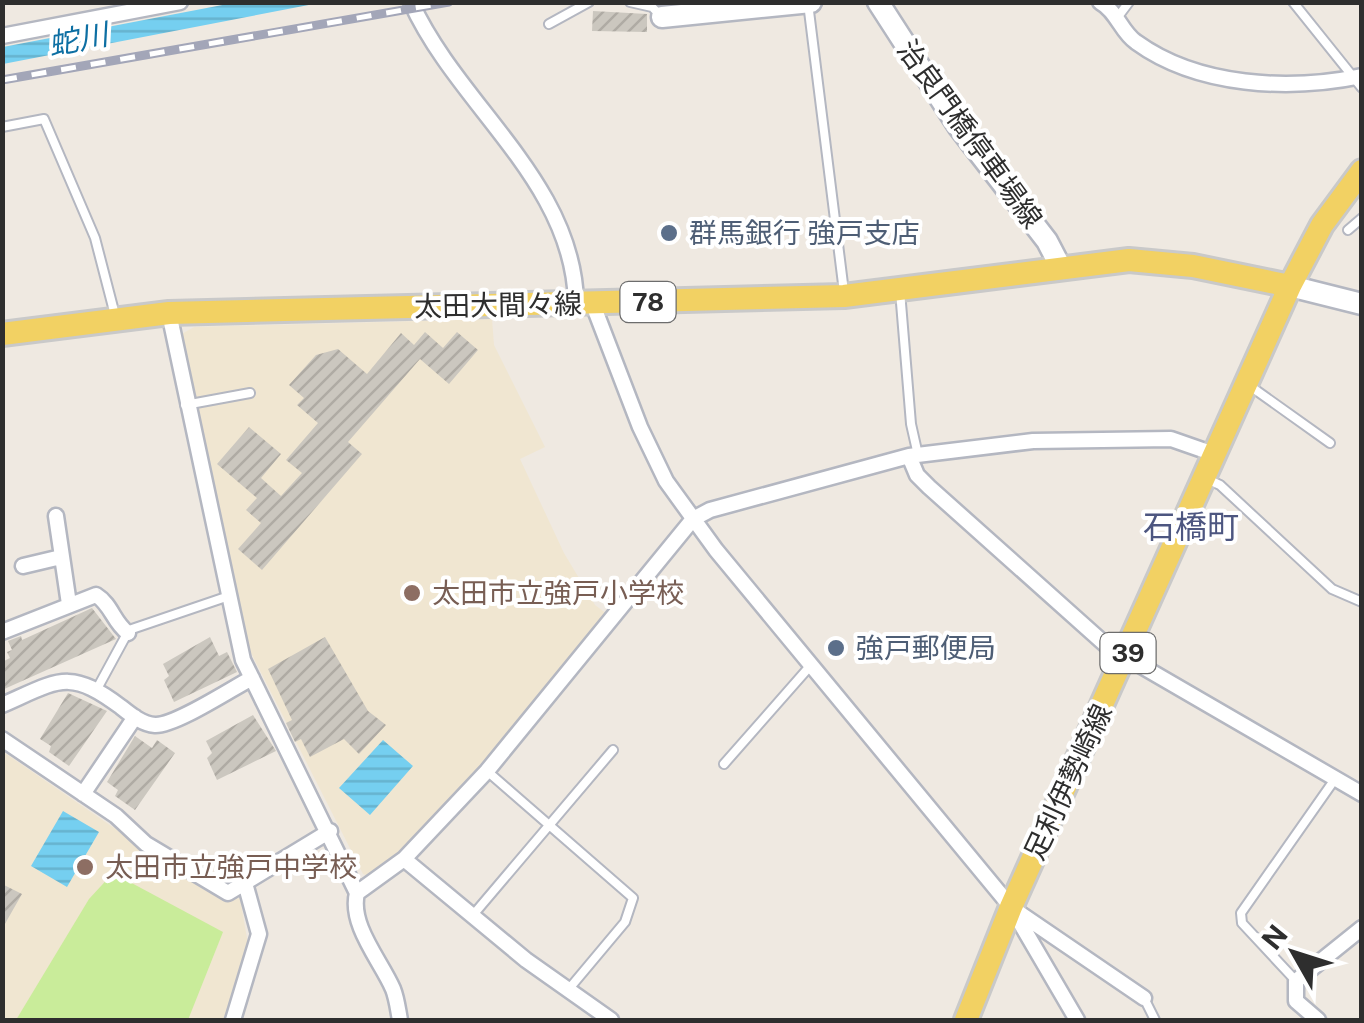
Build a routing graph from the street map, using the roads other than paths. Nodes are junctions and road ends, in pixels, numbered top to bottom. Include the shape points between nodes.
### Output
1 (180, 2) edge
2 (411, 2) edge
3 (588, 2) edge
4 (630, 2) edge
5 (878, 2) edge
6 (1100, 2) edge
7 (1129, 2) edge
8 (1293, 2) edge
9 (810, 3) edge
10 (103, 10) edge
11 (662, 17) joint
12 (1117, 18) junction
13 (549, 24) dead end
14 (2, 36) edge
15 (1359, 81) edge
16 (2, 126) edge
17 (1362, 170) edge
18 (1362, 218) edge
19 (1348, 230) dead end
20 (1060, 266) junction
21 (1290, 286) junction
22 (900, 291) junction
23 (844, 296) junction
24 (584, 302) junction
25 (1362, 304) edge
26 (169, 313) junction
27 (116, 318) junction
28 (2, 334) edge
29 (1246, 384) junction
30 (250, 393) dead end
31 (186, 405) junction
32 (1330, 442) dead end
33 (1214, 454) junction
34 (914, 456) junction
35 (1204, 478) junction
36 (56, 516) dead end
37 (693, 520) junction
38 (62, 557) junction
39 (23, 566) dead end
40 (226, 598) junction
41 (1362, 602) edge
42 (69, 604) junction
43 (2, 632) edge
44 (128, 633) junction
45 (1127, 654) junction
46 (811, 666) junction
47 (252, 678) junction
48 (98, 687) junction
49 (2, 706) edge
50 (135, 717) junction
51 (2, 739) edge
52 (613, 750) dead end
53 (724, 764) dead end
54 (487, 771) junction
55 (1335, 778) junction
56 (83, 794) junction
57 (1362, 794) edge
58 (550, 824) junction
59 (330, 831) junction
60 (404, 859) junction
61 (245, 883) junction
62 (356, 893) junction
63 (1011, 907) junction
64 (472, 916) junction
65 (1362, 928) edge
66 (1296, 981) junction
67 (568, 990) junction
68 (1144, 998) joint
69 (232, 1020) edge
70 (400, 1020) edge
71 (611, 1020) edge
72 (966, 1020) edge
73 (1076, 1020) edge
74 (1155, 1020) edge
75 (1318, 1020) edge

1 - 10 street
2 - 24 street via 552,206
3 - 13 lane
4 - 11 lane
5 - 20 main road, 治良門橋停車場線
6 - 12 street
7 - 12 lane
8 - 15 lane
9 - 11 main road
9 - 23 lane
10 - 14 street
12 - 15 street via 1132,40 1194,74 1307,86
16 - 27 lane via 44,119 95,238
17 - 21 main road, 足利伊勢崎線 / 39
18 - 19 lane
20 - 21 main road, 太田大間々線 / 78 via 1158,262
20 - 22 main road, 太田大間々線 / 78
21 - 25 main road
21 - 29 main road, 足利伊勢崎線 / 39
22 - 23 main road, 太田大間々線 / 78
22 - 34 lane
23 - 24 main road, 太田大間々線 / 78
24 - 26 main road, 太田大間々線 / 78
24 - 37 street via 666,481
26 - 27 main road, 太田大間々線 / 78
26 - 31 street
27 - 28 main road, 太田大間々線 / 78
29 - 32 lane
29 - 33 main road, 足利伊勢崎線 / 39
30 - 31 lane
31 - 40 street
33 - 34 street via 1149,437 1033,441
33 - 35 main road, 足利伊勢崎線 / 39
34 - 37 street via 730,502
34 - 45 street via 929,487 1095,636
35 - 41 lane via 1220,485 1332,589
35 - 45 main road, 足利伊勢崎線 / 39
36 - 38 street
37 - 46 street
37 - 54 street
38 - 39 street
38 - 42 street
40 - 44 lane
40 - 47 street
42 - 43 street
42 - 44 street via 96,595
44 - 48 lane
45 - 55 street
45 - 63 main road, 足利伊勢崎線 / 39
46 - 53 lane
46 - 63 street
47 - 50 street via 163,724
47 - 59 street
48 - 49 street via 54,683
48 - 50 street
50 - 56 street
51 - 56 street
52 - 58 lane
54 - 58 lane
54 - 60 street
55 - 57 street
55 - 66 lane via 1241,912 1242,923
56 - 61 street via 212,886 228,893
58 - 64 lane
58 - 67 lane via 633,898 631,913
59 - 61 street
59 - 62 street
60 - 62 street
60 - 64 street
61 - 69 street via 258,934
62 - 70 street via 363,931 395,992
63 - 68 street
63 - 72 main road, 足利伊勢崎線 / 39
63 - 73 street
64 - 67 street
65 - 66 street
66 - 75 street via 1296,1000
67 - 71 street
68 - 74 lane

